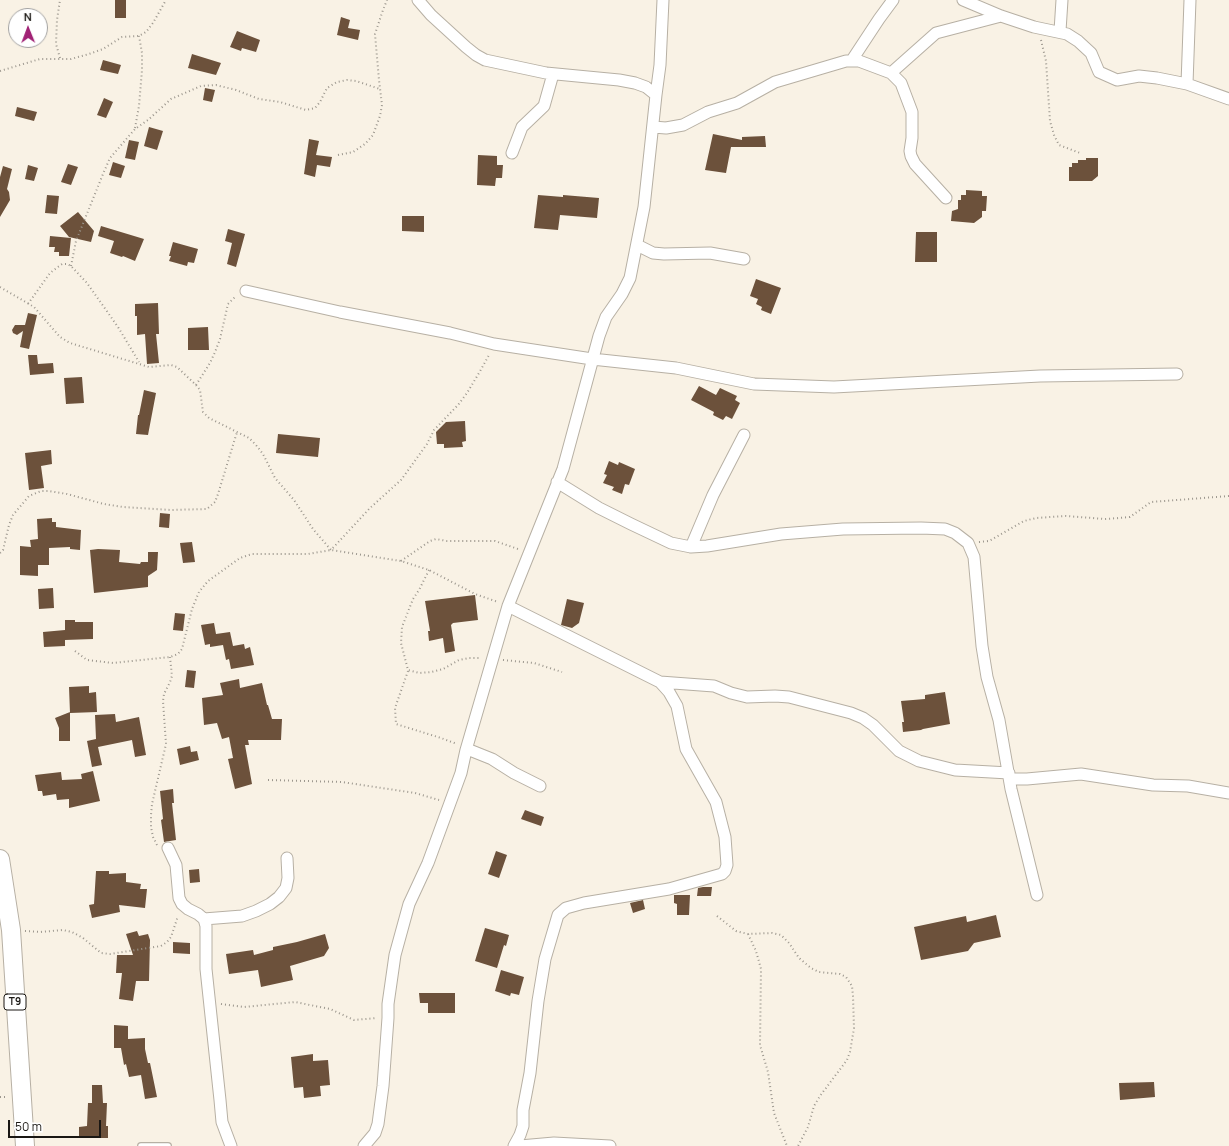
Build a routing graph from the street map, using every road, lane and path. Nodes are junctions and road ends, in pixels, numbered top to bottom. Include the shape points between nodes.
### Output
1 (60, 0) edge
2 (166, 0) edge
3 (387, 0) edge
4 (418, 0) edge
5 (663, 0) edge
6 (893, 0) edge
7 (964, 0) edge
8 (1062, 0) edge
9 (1190, 0) edge
10 (1001, 16) junction
11 (1038, 28) junction
12 (1060, 31) junction
13 (139, 36) junction
14 (60, 58) junction
15 (852, 60) junction
16 (0, 71) edge
17 (891, 73) junction
18 (553, 74) junction
19 (1187, 84) junction
20 (380, 89) junction
21 (656, 94) junction
22 (1229, 99) edge
23 (653, 127) junction
24 (135, 129) junction
25 (512, 153) dead end
26 (1080, 153) dead end
27 (338, 156) dead end
28 (946, 198) dead end
29 (637, 245) junction
30 (744, 259) dead end
31 (71, 266) junction
32 (0, 287) edge
33 (246, 291) joint
34 (28, 304) junction
35 (494, 344) junction
36 (592, 359) junction
37 (139, 364) junction
38 (1177, 374) dead end
39 (196, 385) junction
40 (237, 432) junction
41 (744, 435) dead end
42 (557, 482) junction
43 (1229, 496) edge
44 (968, 543) junction
45 (691, 547) junction
46 (331, 550) junction
47 (529, 553) junction
48 (0, 554) edge
49 (401, 561) junction
50 (429, 570) junction
51 (508, 606) junction
52 (75, 651) dead end
53 (170, 657) junction
54 (493, 658) junction
55 (408, 670) junction
56 (562, 672) dead end
57 (660, 682) junction
58 (466, 750) junction
59 (1009, 776) junction
60 (268, 780) dead end
61 (540, 786) dead end
62 (1229, 793) edge
63 (450, 803) junction
64 (168, 848) joint
65 (286, 858) dead end
66 (0, 859) edge
67 (1037, 895) dead end
68 (182, 904) junction
69 (717, 916) dead end
70 (204, 919) junction
71 (10, 930) junction
72 (748, 934) junction
73 (211, 1004) junction
74 (388, 1018) junction
75 (25, 1146) edge
76 (141, 1146) edge
77 (168, 1146) edge
78 (231, 1146) edge
79 (356, 1146) edge
80 (364, 1146) edge
81 (368, 1146) edge
82 (514, 1146) edge
83 (520, 1146) edge
84 (610, 1146) edge
85 (787, 1146) edge
86 (798, 1146) edge

1 - 14 path via 56,44
2 - 13 path via 153,23
3 - 20 path via 375,34
4 - 18 street via 430,15 485,60
5 - 21 street
6 - 15 street
7 - 10 street
8 - 12 street
9 - 19 street
10 - 11 street
10 - 17 street via 936,33
11 - 12 street
11 - 26 path via 1046,61 1050,121 1054,135 1059,144
12 - 19 street via 1078,41 1091,53 1100,74 1117,80 1139,76
13 - 14 path via 122,37 96,52
13 - 24 path via 142,70
14 - 16 path via 40,59
15 - 17 street
15 - 23 street via 775,82 737,103 708,112 683,125
17 - 28 street via 901,83 912,112 911,156 915,164
18 - 21 street via 635,83
18 - 25 street via 544,106 522,127
19 - 22 street
20 - 24 path via 356,81 337,82 327,88 315,108 306,110 259,99 226,87 202,86 171,99
20 - 27 path via 382,105 373,135 353,152
21 - 23 street
23 - 29 street
24 - 31 path via 110,158 76,241
29 - 30 street via 652,253 710,253
29 - 36 street via 630,278 606,317
31 - 34 path via 57,266
31 - 37 path via 102,305
32 - 34 path
33 - 35 street
33 - 39 path via 228,304 215,352
34 - 37 path via 34,307 60,337 70,343
35 - 36 street
35 - 46 path via 467,393 434,430 401,480 370,508
36 - 38 street via 676,368 754,384 834,387 1040,376
36 - 42 street via 563,470
37 - 39 path via 149,367 177,367
39 - 40 path via 200,390 203,412 208,418
40 - 46 path via 256,445 275,478
40 - 48 path via 218,494 207,509 123,507 63,493 41,491 29,496 13,515 4,550
41 - 45 street
42 - 45 street via 631,524 671,543
42 - 47 street
43 - 44 path via 1151,502 1130,517 1036,518 1024,521 989,541
44 - 45 street via 956,533 945,529 921,528 781,534
44 - 59 street via 974,557 987,677 999,720
46 - 49 path
46 - 53 path via 308,554 252,554 240,558 208,581 199,592 182,649
47 - 49 path via 494,541 436,540 430,541
47 - 51 street
49 - 50 path
50 - 51 path via 475,594
50 - 55 path via 413,599 402,627 402,643
51 - 54 street
51 - 57 street
52 - 53 path via 87,660 114,663
53 - 64 path via 172,676 163,701 166,744 152,804 150,827 156,844
54 - 55 path via 459,660 431,672 419,673
54 - 56 path via 534,663
54 - 58 street
55 - 58 path via 395,708 396,724 454,742
57 - 59 street via 714,686 747,697 789,697 851,712 873,725 899,751 919,761 955,770
57 - 82 street via 677,706 686,749 716,802 725,837 725,871 669,889 566,908 558,915 545,959 523,1110 523,1126
58 - 61 street via 492,759
58 - 63 street
59 - 62 street via 1027,779 1081,774
59 - 67 street
60 - 63 path via 342,782 415,793
63 - 74 street via 428,863 409,904 395,955
64 - 68 street via 176,865 179,898
65 - 70 street via 286,888 270,904 242,916
66 - 71 highway, T9
68 - 70 street
68 - 71 path via 167,942 161,946 133,951 101,953 83,938 63,930
69 - 72 path via 736,931
70 - 73 street via 206,969
71 - 75 highway, T9
72 - 85 path via 761,969 760,1045 768,1072 774,1113
72 - 86 path via 772,932 781,935 811,968 819,972 840,974 849,980 852,986 854,1028 850,1052 814,1106 808,1127
73 - 74 path via 244,1007 295,1002 330,1009 354,1020
73 - 78 street via 222,1122
74 - 80 street via 379,1118 375,1133
76 - 77 lane
79 - 80 street
80 - 81 street
83 - 84 street via 554,1143

